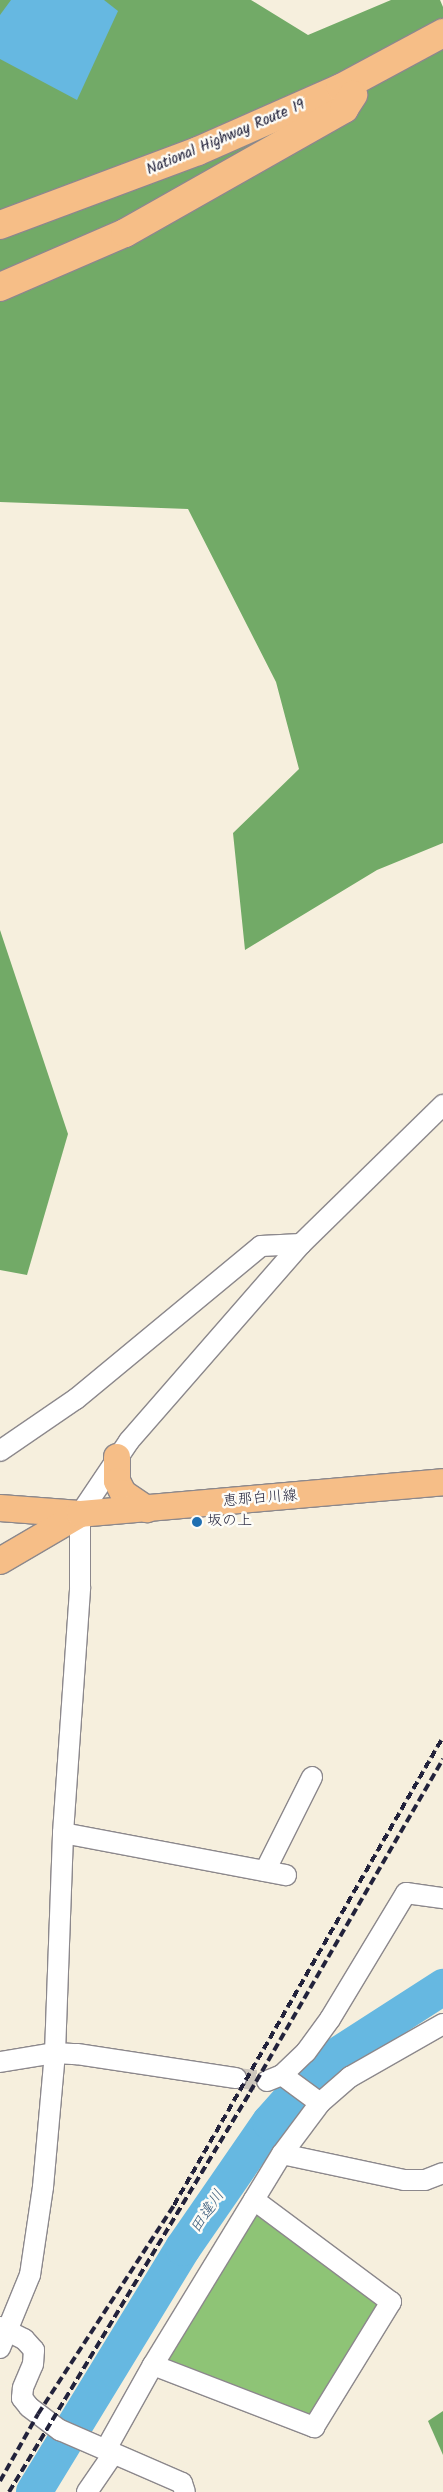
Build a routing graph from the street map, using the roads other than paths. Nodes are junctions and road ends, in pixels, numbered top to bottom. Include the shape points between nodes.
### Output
1 (443, 33) edge
2 (443, 45) edge
3 (387, 64) junction
4 (353, 95) junction
5 (0, 207) edge
6 (0, 225) edge
7 (0, 236) edge
8 (0, 287) edge
9 (443, 1105) edge
10 (301, 1244) junction
11 (0, 1451) edge
12 (117, 1457) junction
13 (443, 1482) edge
14 (0, 1508) edge
15 (147, 1509) junction
16 (80, 1514) junction
17 (0, 1561) edge
18 (312, 1777) dead end
19 (63, 1833) junction
20 (265, 1871) junction
21 (286, 1875) dead end
22 (443, 1898) edge
23 (443, 2024) edge
24 (55, 2052) junction
25 (0, 2062) edge
26 (236, 2078) tunnel mouth
27 (320, 2103) junction
28 (282, 2154) junction
29 (443, 2173) edge
30 (254, 2200) junction
31 (3, 2336) edge
32 (153, 2365) junction
33 (109, 2452) junction
34 (87, 2492) edge
35 (185, 2492) edge

1 - 3 highway, National Highway Route 19
2 - 4 highway, National Highway Route 19
3 - 5 highway via 370,64 214,136 99,178
3 - 6 highway, National Highway Route 19 via 341,88 198,151
4 - 7 highway, National Highway Route 19 via 204,161
4 - 8 highway via 344,109 124,233
9 - 10 street
10 - 11 street via 261,1246 76,1399
10 - 12 street
12 - 15 main road via 117,1480 123,1493
12 - 16 street
13 - 15 main road, 恵那白川線
14 - 16 main road
15 - 16 main road, 恵那白川線
16 - 17 main road, 恵那白川線
16 - 19 street via 80,1588
18 - 20 street
19 - 20 street
19 - 24 street
20 - 21 street
22 - 27 street via 406,1894 330,2019 306,2052 274,2078
23 - 27 street via 350,2077
24 - 25 street
24 - 26 street via 137,2061
24 - 31 street via 37,2246 30,2275
27 - 28 street
28 - 29 street via 404,2180 425,2180
28 - 30 street
30 - 32 street
30 - 32 street via 391,2302 314,2427
31 - 33 street via 24,2339 34,2350 22,2398 60,2430
32 - 33 street
33 - 34 street
33 - 35 street via 182,2483

